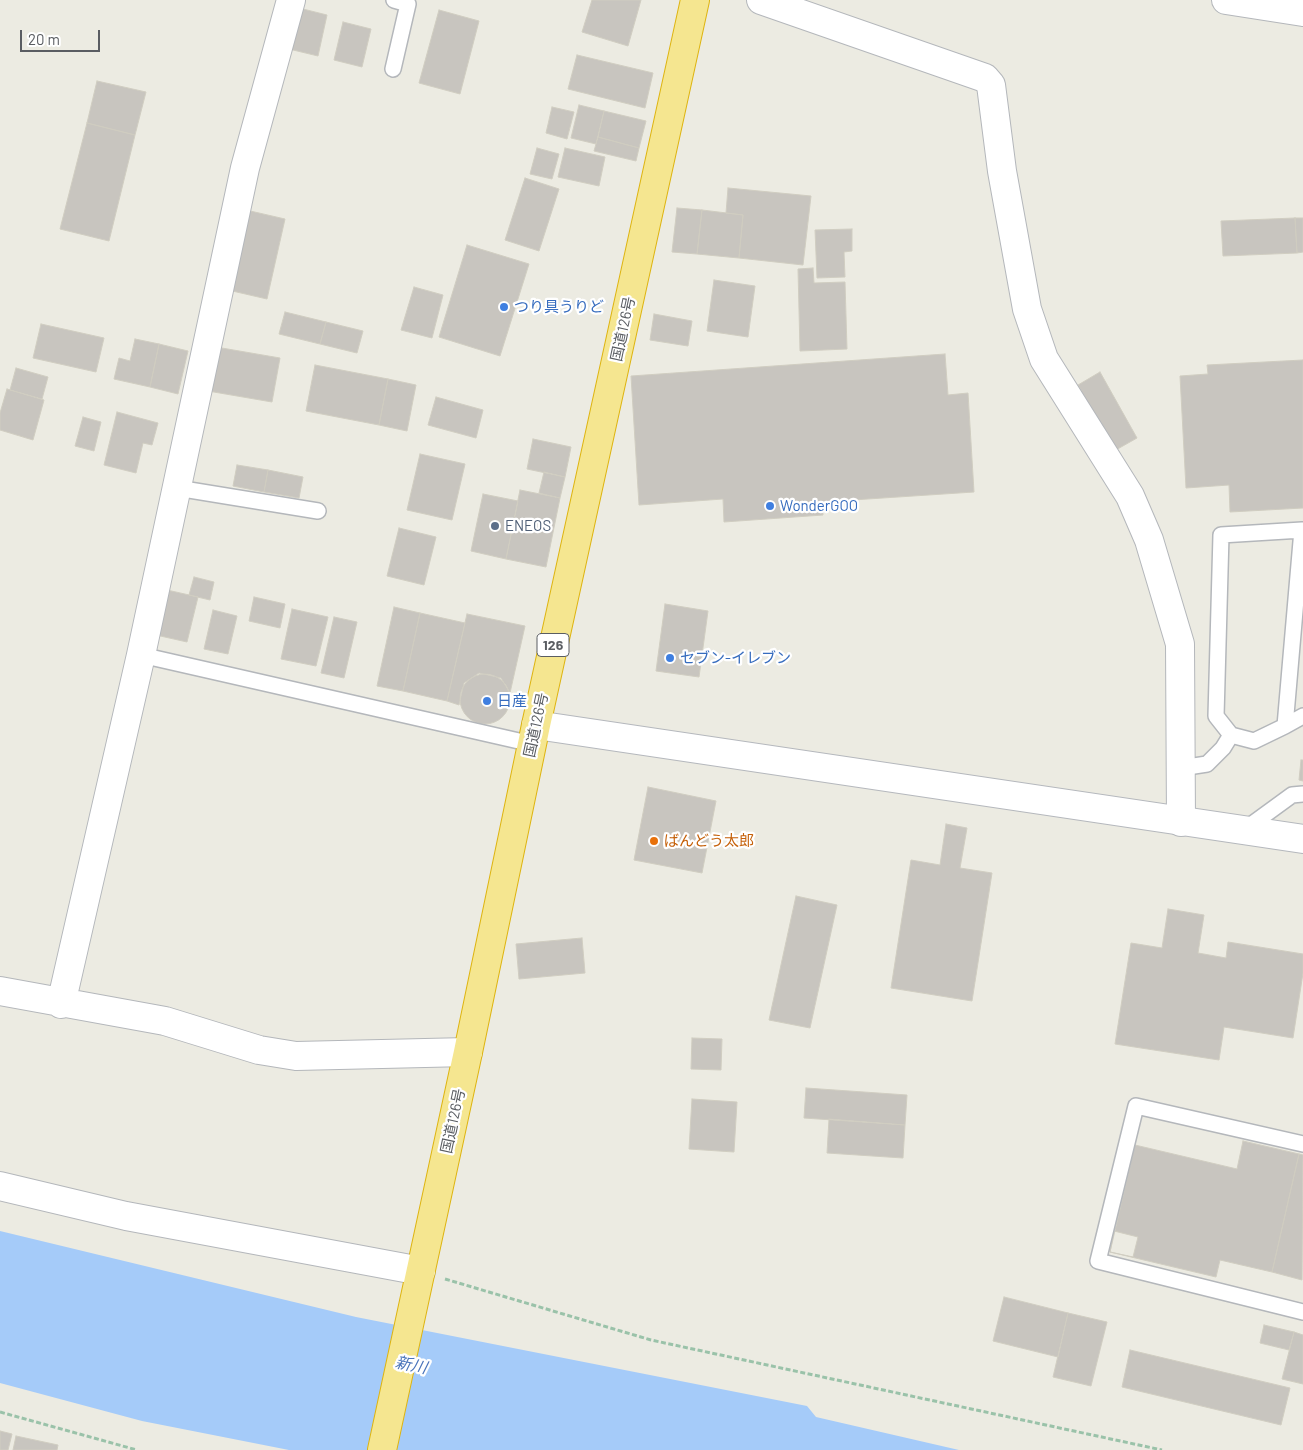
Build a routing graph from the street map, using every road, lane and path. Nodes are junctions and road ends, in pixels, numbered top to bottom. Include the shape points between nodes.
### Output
1 (291, 0) edge
2 (394, 0) edge
3 (695, 0) edge
4 (761, 0) edge
5 (1226, 0) edge
6 (1303, 12) edge
7 (393, 69) dead end
8 (176, 488) junction
9 (318, 510) dead end
10 (1303, 530) edge
11 (141, 655) junction
12 (1303, 716) edge
13 (1285, 726) junction
14 (534, 734) junction
15 (1231, 735) junction
16 (1181, 768) junction
17 (1303, 794) edge
18 (1181, 822) junction
19 (1243, 831) junction
20 (1303, 839) edge
21 (0, 991) edge
22 (61, 1004) junction
23 (468, 1052) junction
24 (1303, 1144) edge
25 (0, 1186) edge
26 (418, 1282) junction
27 (1303, 1312) edge
28 (0, 1412) edge
29 (137, 1450) edge
30 (382, 1450) edge
31 (1162, 1450) edge

1 - 8 street via 245,168
2 - 7 lane via 408,4
3 - 14 highway, 国道126号 / 126
4 - 16 street via 986,78 991,85 1002,171 1028,308 1044,358 1130,496 1150,540 1180,644
5 - 6 street
8 - 9 lane
8 - 11 street
10 - 13 lane
10 - 15 lane via 1221,535 1216,716
11 - 14 lane
11 - 22 street
12 - 13 lane
13 - 15 lane via 1254,741
14 - 18 street
14 - 23 highway, 国道126号 / 126
15 - 16 lane via 1207,764
16 - 18 street
17 - 19 lane via 1292,794
18 - 19 street
19 - 20 street
21 - 22 street
22 - 23 street via 165,1021 259,1050 296,1056
23 - 26 highway, 国道126号 / 126
24 - 27 lane via 1136,1106 1098,1261
25 - 26 street
26 - 30 highway, 国道126号 / 126
26 - 31 path via 651,1340
28 - 29 path

